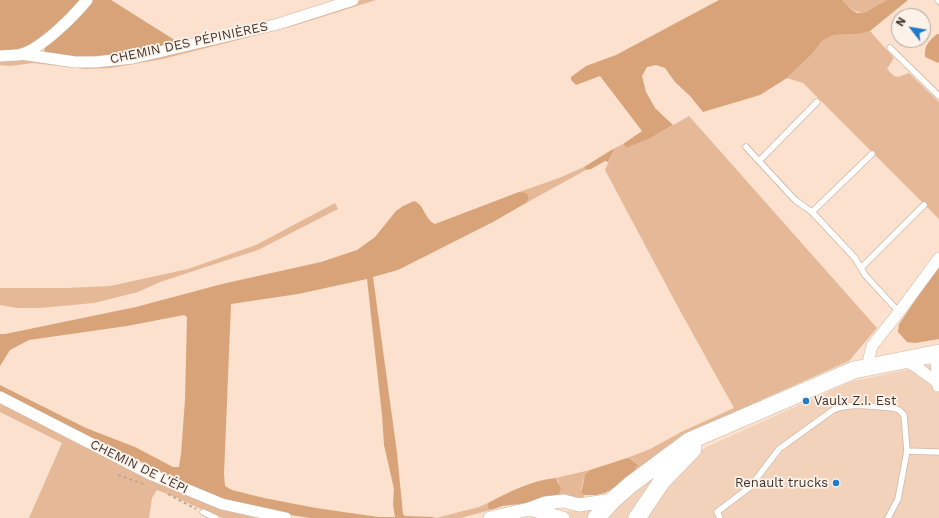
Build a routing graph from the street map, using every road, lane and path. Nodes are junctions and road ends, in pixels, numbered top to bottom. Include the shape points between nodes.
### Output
1 (87, 0) edge
2 (353, 0) edge
3 (890, 48) dead end
4 (21, 54) junction
5 (0, 56) edge
6 (939, 96) edge
7 (817, 102) dead end
8 (746, 147) dead end
9 (872, 154) dead end
10 (758, 161) junction
11 (924, 205) dead end
12 (812, 212) junction
13 (939, 258) edge
14 (861, 268) junction
15 (899, 312) junction
16 (939, 354) edge
17 (902, 360) junction
18 (869, 366) junction
19 (938, 385) edge
20 (0, 397) edge
21 (713, 432) junction
22 (906, 451) junction
23 (939, 452) edge
24 (118, 475) dead end
25 (149, 486) dead end
26 (166, 493) dead end
27 (613, 500) junction
28 (579, 505) junction
29 (528, 509) junction
30 (203, 512) joint
31 (559, 517) edge
32 (216, 518) edge
33 (286, 518) edge
34 (490, 518) edge
35 (590, 518) edge
36 (596, 518) edge
37 (637, 518) edge
38 (720, 518) edge
39 (888, 518) edge

1 - 4 street via 69,20 35,47
2 - 4 street, CHEMIN DES PÉPINIÈRES via 278,24 133,58 75,62
3 - 6 lane
4 - 5 street
7 - 10 lane
8 - 10 lane
9 - 12 lane
10 - 12 lane via 795,200
11 - 14 lane
12 - 14 lane via 855,258
13 - 15 street
14 - 15 lane
15 - 18 street via 872,346
16 - 17 main road
16 - 19 street via 936,362
17 - 18 main road
17 - 19 street via 915,366
18 - 21 main road via 854,370
20 - 33 street, CHEMIN DE L'ÉPI via 158,478 222,504
21 - 27 main road via 689,441
21 - 37 main road via 686,454 662,481
22 - 23 lane
22 - 38 lane via 904,415 899,410 842,406 779,449 750,486 717,512
22 - 39 lane via 898,499
24 - 25 path
26 - 30 path
27 - 28 street
27 - 36 main road
28 - 29 street via 564,501 545,503
28 - 35 street
29 - 31 street
29 - 34 street
30 - 32 lane

